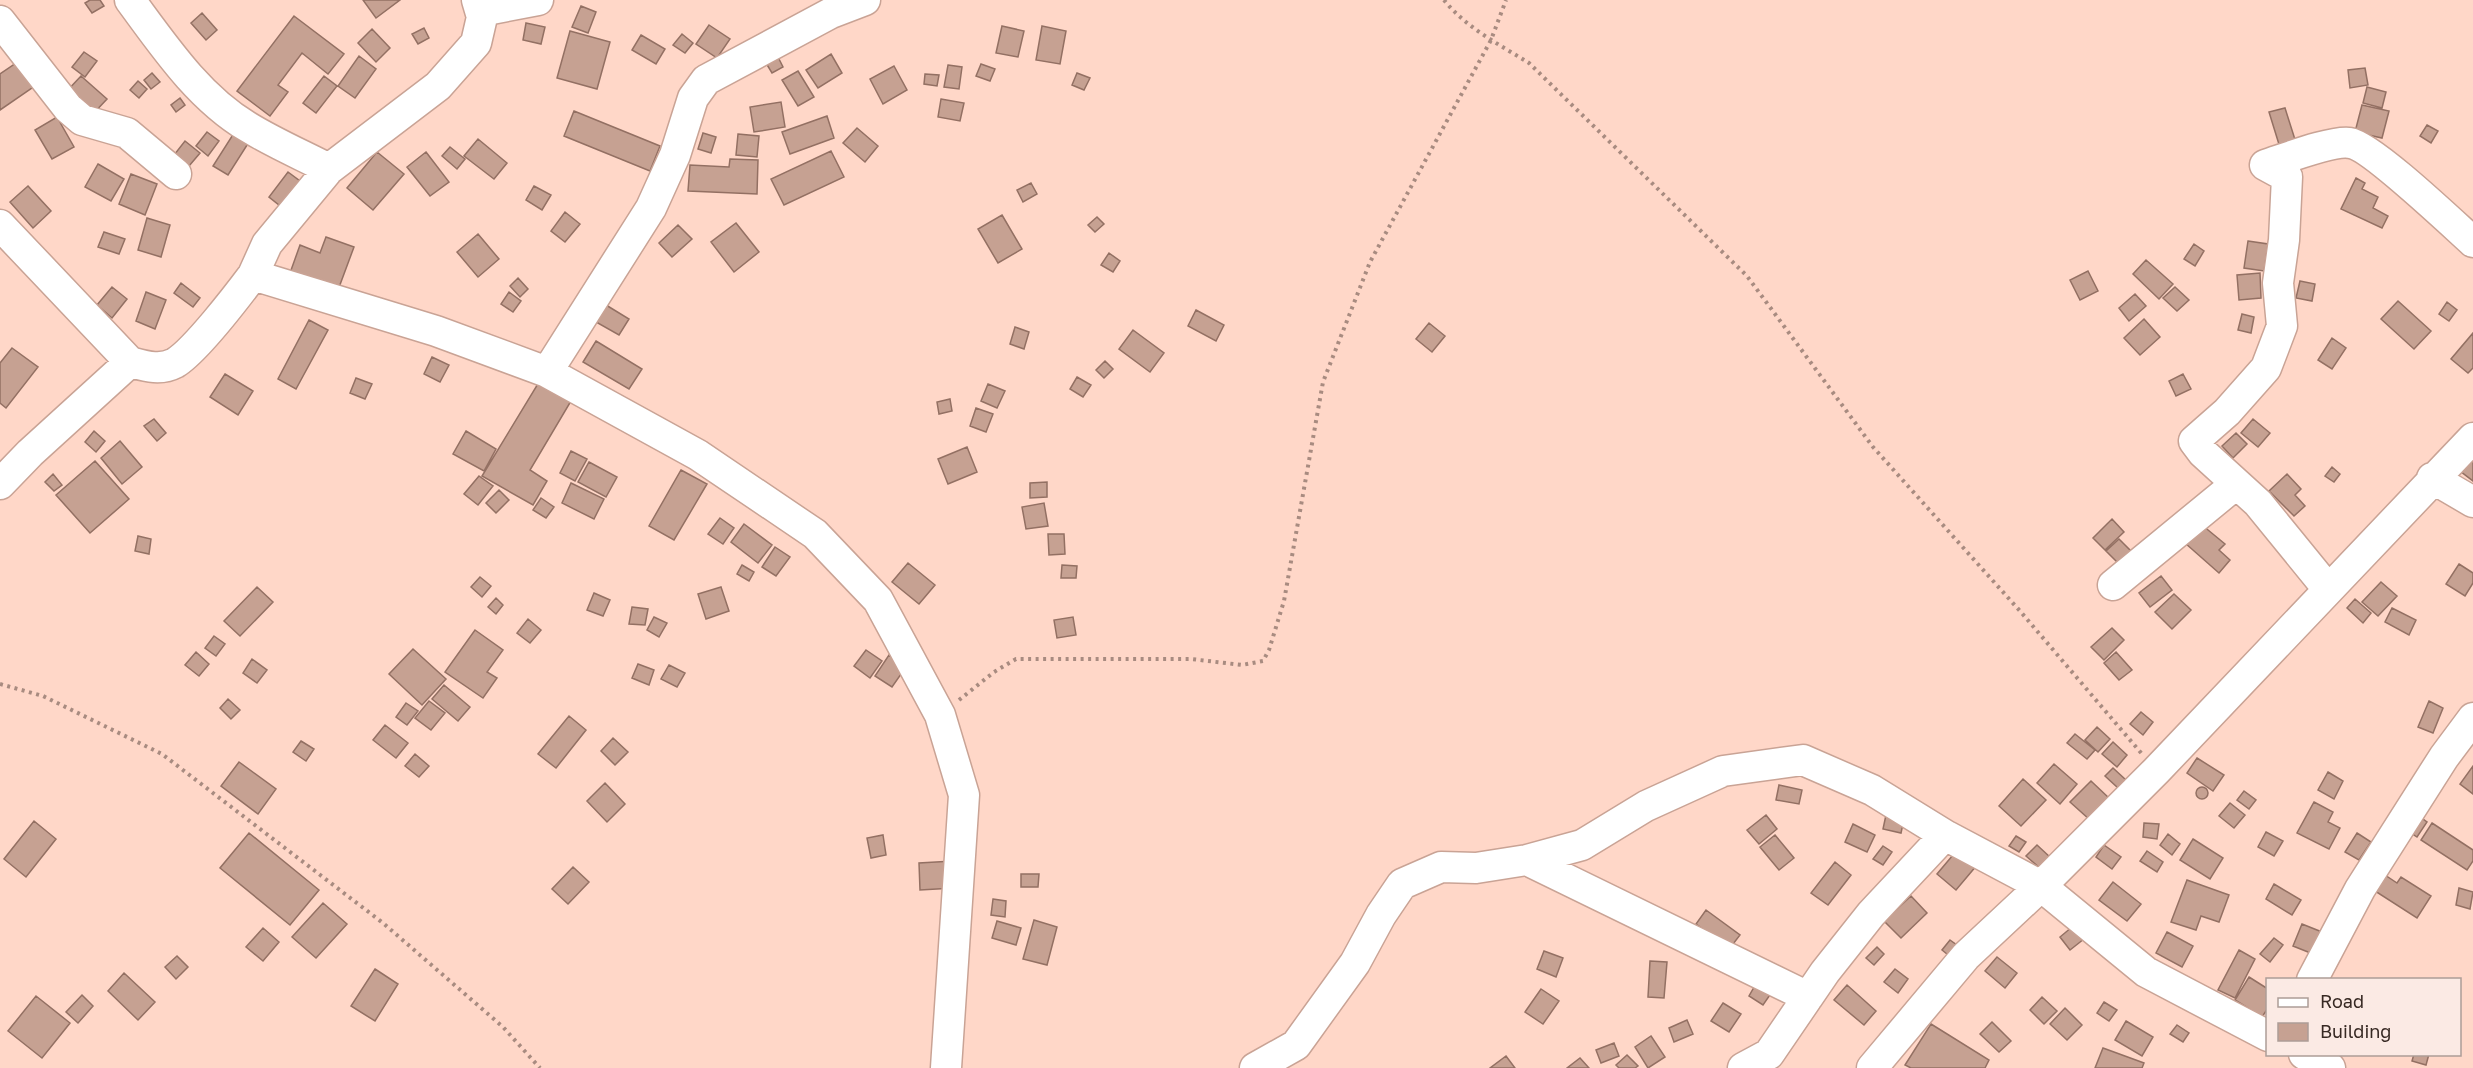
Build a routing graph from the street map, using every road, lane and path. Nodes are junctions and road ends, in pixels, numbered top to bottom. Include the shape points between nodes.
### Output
1 (130, 0) edge
2 (538, 0) edge
3 (865, 0) edge
4 (1444, 0) edge
5 (1506, 0) edge
6 (479, 6) edge
7 (0, 21) edge
8 (1491, 40) junction
9 (329, 169) junction
10 (176, 174) dead end
11 (0, 225) edge
12 (2473, 242) edge
13 (254, 275) junction
14 (130, 362) junction
15 (547, 372) junction
16 (2473, 438) edge
17 (2432, 478) junction
18 (0, 484) edge
19 (2236, 484) junction
20 (2473, 502) edge
21 (2114, 585) dead end
22 (2328, 589) junction
23 (0, 684) edge
24 (940, 715) junction
25 (2473, 718) edge
26 (2156, 771) junction
27 (1945, 835) junction
28 (1527, 860) junction
29 (2041, 886) junction
30 (2313, 978) edge
31 (1808, 997) junction
32 (2266, 1035) edge
33 (2308, 1056) edge
34 (540, 1068) edge
35 (946, 1068) edge
36 (1255, 1068) edge
37 (1743, 1068) edge
38 (1872, 1068) edge
39 (2330, 1068) edge

1 - 9 street via 168,52 209,97 247,126
2 - 6 street
3 - 15 street via 831,13 706,80 693,98 669,171 651,208
4 - 8 path
5 - 8 path
6 - 9 street via 476,43 438,86
7 - 10 street via 68,108 82,120 128,133
8 - 24 path via 1370,262 1323,382 1284,601 1263,661 1242,665 1191,659 1016,659
8 - 26 path via 1528,63 1747,276 1873,447
9 - 13 street via 267,244
11 - 14 street
12 - 19 street via 2427,200 2351,143 2265,165 2287,177 2278,284 2282,326 2266,368 2227,412 2194,441
13 - 14 street via 175,363 153,369
13 - 15 street via 436,331
14 - 18 street
15 - 24 street via 698,455 815,534 878,600
16 - 17 street
17 - 20 street
17 - 22 street
19 - 21 street
19 - 22 street via 2258,503
22 - 26 street
23 - 34 path via 43,696 162,754 383,923 503,1027
24 - 35 street via 964,795
25 - 30 street via 2360,889
26 - 29 street
27 - 28 street via 1872,790 1803,760 1723,771 1646,806 1582,845
27 - 29 street
27 - 31 street via 1871,914
28 - 31 street
28 - 36 street via 1476,868 1442,867 1402,884 1355,963 1296,1045
29 - 32 street via 2146,972
29 - 38 street via 1966,956
31 - 37 street via 1769,1054
33 - 39 street

